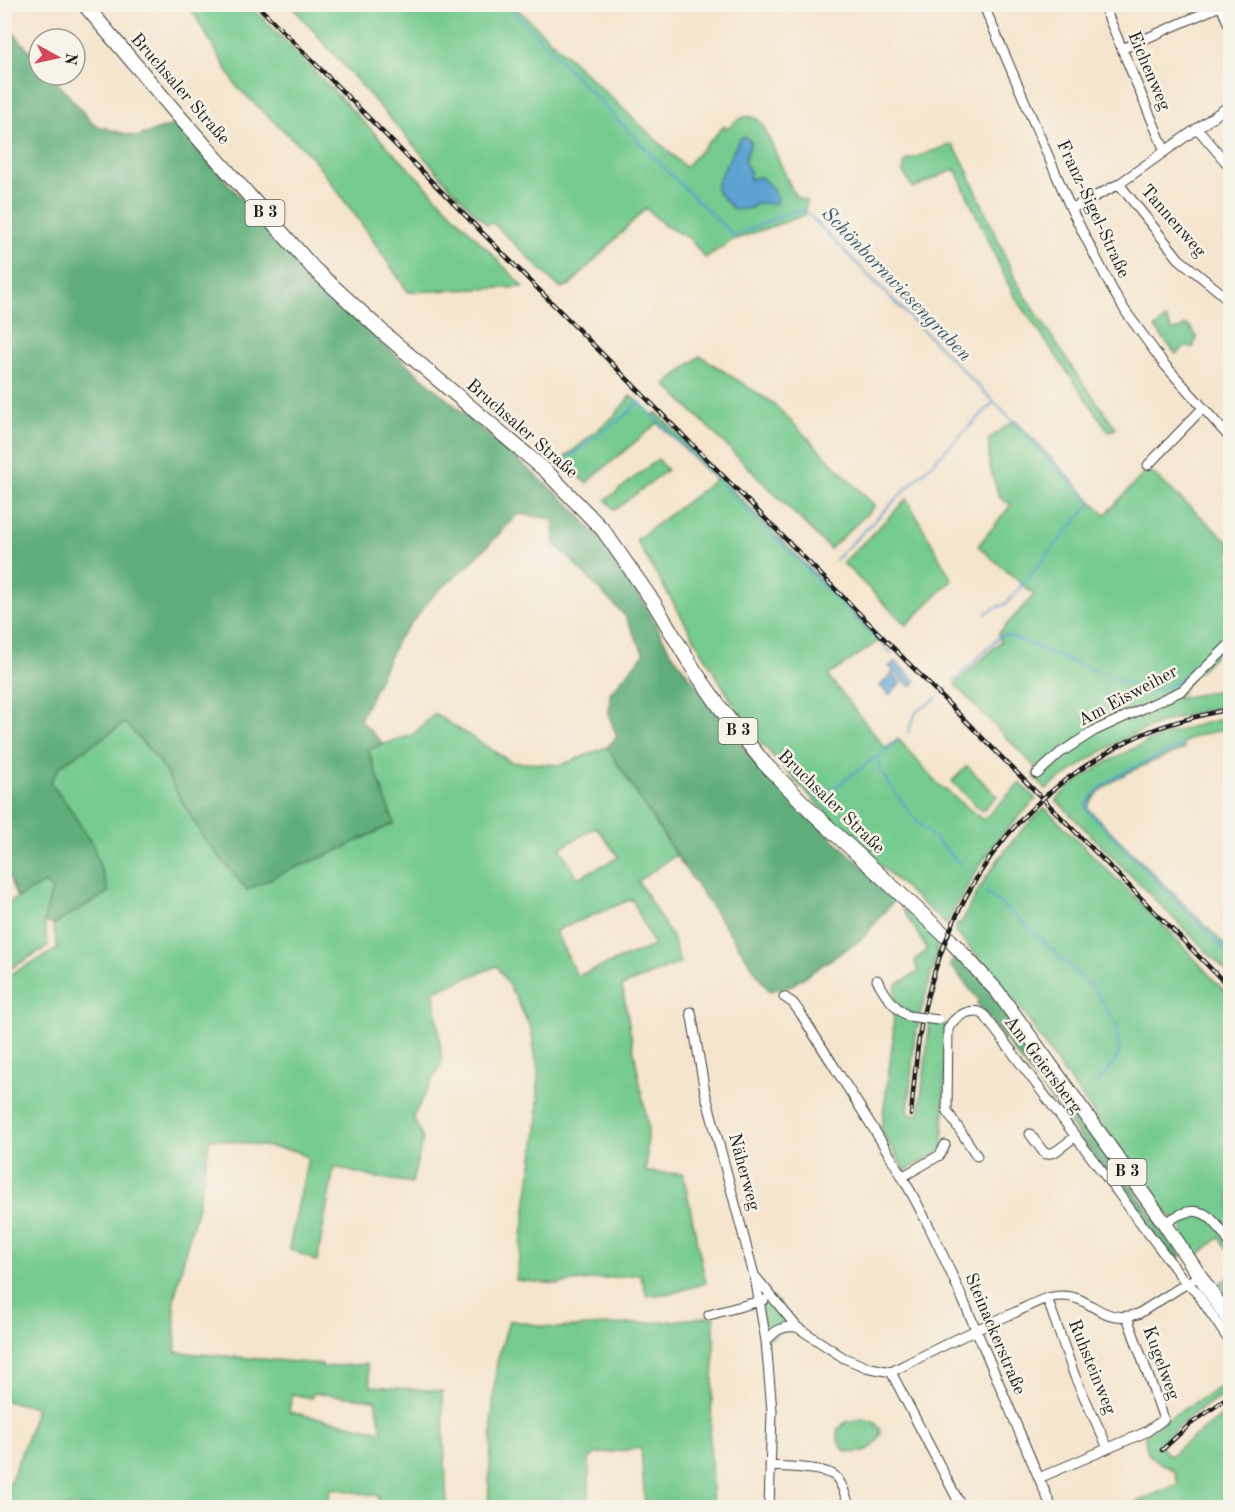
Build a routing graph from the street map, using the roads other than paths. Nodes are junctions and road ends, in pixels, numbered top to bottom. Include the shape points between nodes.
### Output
1 (84, 4) edge
2 (983, 4) edge
3 (1103, 4) edge
4 (1220, 5) edge
5 (1230, 27) edge
6 (1122, 50) junction
7 (1230, 105) edge
8 (1198, 129) junction
9 (1165, 151) junction
10 (1230, 167) edge
11 (1119, 184) junction
12 (1071, 209) junction
13 (1230, 304) edge
14 (1203, 408) junction
15 (1230, 438) edge
16 (1148, 465) dead end
17 (1230, 644) edge
18 (1037, 774) dead end
19 (877, 980) dead end
20 (784, 997) dead end
21 (692, 1012) dead end
22 (951, 1021) junction
23 (1030, 1134) dead end
24 (1076, 1136) junction
25 (945, 1145) dead end
26 (977, 1156) dead end
27 (902, 1177) junction
28 (1165, 1224) junction
29 (1230, 1244) edge
30 (754, 1275) junction
31 (1200, 1275) junction
32 (1186, 1284) junction
33 (774, 1297) junction
34 (1047, 1298) junction
35 (760, 1300) junction
36 (709, 1315) dead end
37 (1127, 1317) junction
38 (1230, 1321) edge
39 (797, 1327) junction
40 (977, 1328) junction
41 (766, 1341) junction
42 (1230, 1342) edge
43 (891, 1372) junction
44 (1108, 1448) junction
45 (770, 1466) junction
46 (1039, 1478) junction
47 (769, 1508) edge
48 (850, 1508) edge
49 (962, 1508) edge
50 (1052, 1508) edge

1 - 28 main road, Bruchsaler Straße / B 3 via 314,268 537,464 603,530 724,714 812,812 950,940 997,991
2 - 12 street, Franz-Sigel-Straße
3 - 6 street, Eichenweg
4 - 5 street
4 - 6 street
6 - 9 street, Eichenweg
7 - 8 street
8 - 9 street
8 - 10 street
9 - 11 street
11 - 12 street
11 - 13 street, Tannenweg via 1179,258
12 - 14 street, Franz-Sigel-Straße via 1126,312
14 - 15 street, Franz-Sigel-Straße
14 - 16 street
17 - 18 street, Am Eisweiher via 1183,690 1095,731 1060,753
19 - 22 street, Am Geiersberg, bridge via 898,1010 908,1016
20 - 27 street, Steinackerstraße via 801,1014
21 - 30 street, Näherweg via 705,1092
22 - 24 street, Am Geiersberg via 970,1012 981,1013
22 - 26 street via 947,1111
23 - 24 street, Am Geiersberg via 1045,1154 1055,1152
24 - 32 street, Am Geiersberg
25 - 27 street via 940,1155
27 - 40 street, Steinackerstraße
28 - 29 street via 1182,1215 1204,1212 1218,1224
28 - 31 main road, B 3
30 - 33 street, Näherweg
30 - 35 street
31 - 32 street
31 - 38 main road, B 3
32 - 37 street
32 - 42 street, Am Geiersberg via 1195,1290
33 - 35 street
33 - 39 street, Näherweg
34 - 37 street via 1078,1299 1112,1316
34 - 40 street
34 - 44 street, Ruhsteinweg via 1075,1377
35 - 36 street
35 - 41 street
37 - 44 street, Kugelweg via 1164,1419 1146,1432
39 - 41 street via 779,1329
39 - 43 street, Näherweg via 844,1358
40 - 43 street
40 - 46 street, Steinackerstraße
41 - 45 street via 772,1411
43 - 49 street
44 - 46 street
45 - 47 street
45 - 48 street via 834,1474
46 - 50 street, Steinackerstraße

